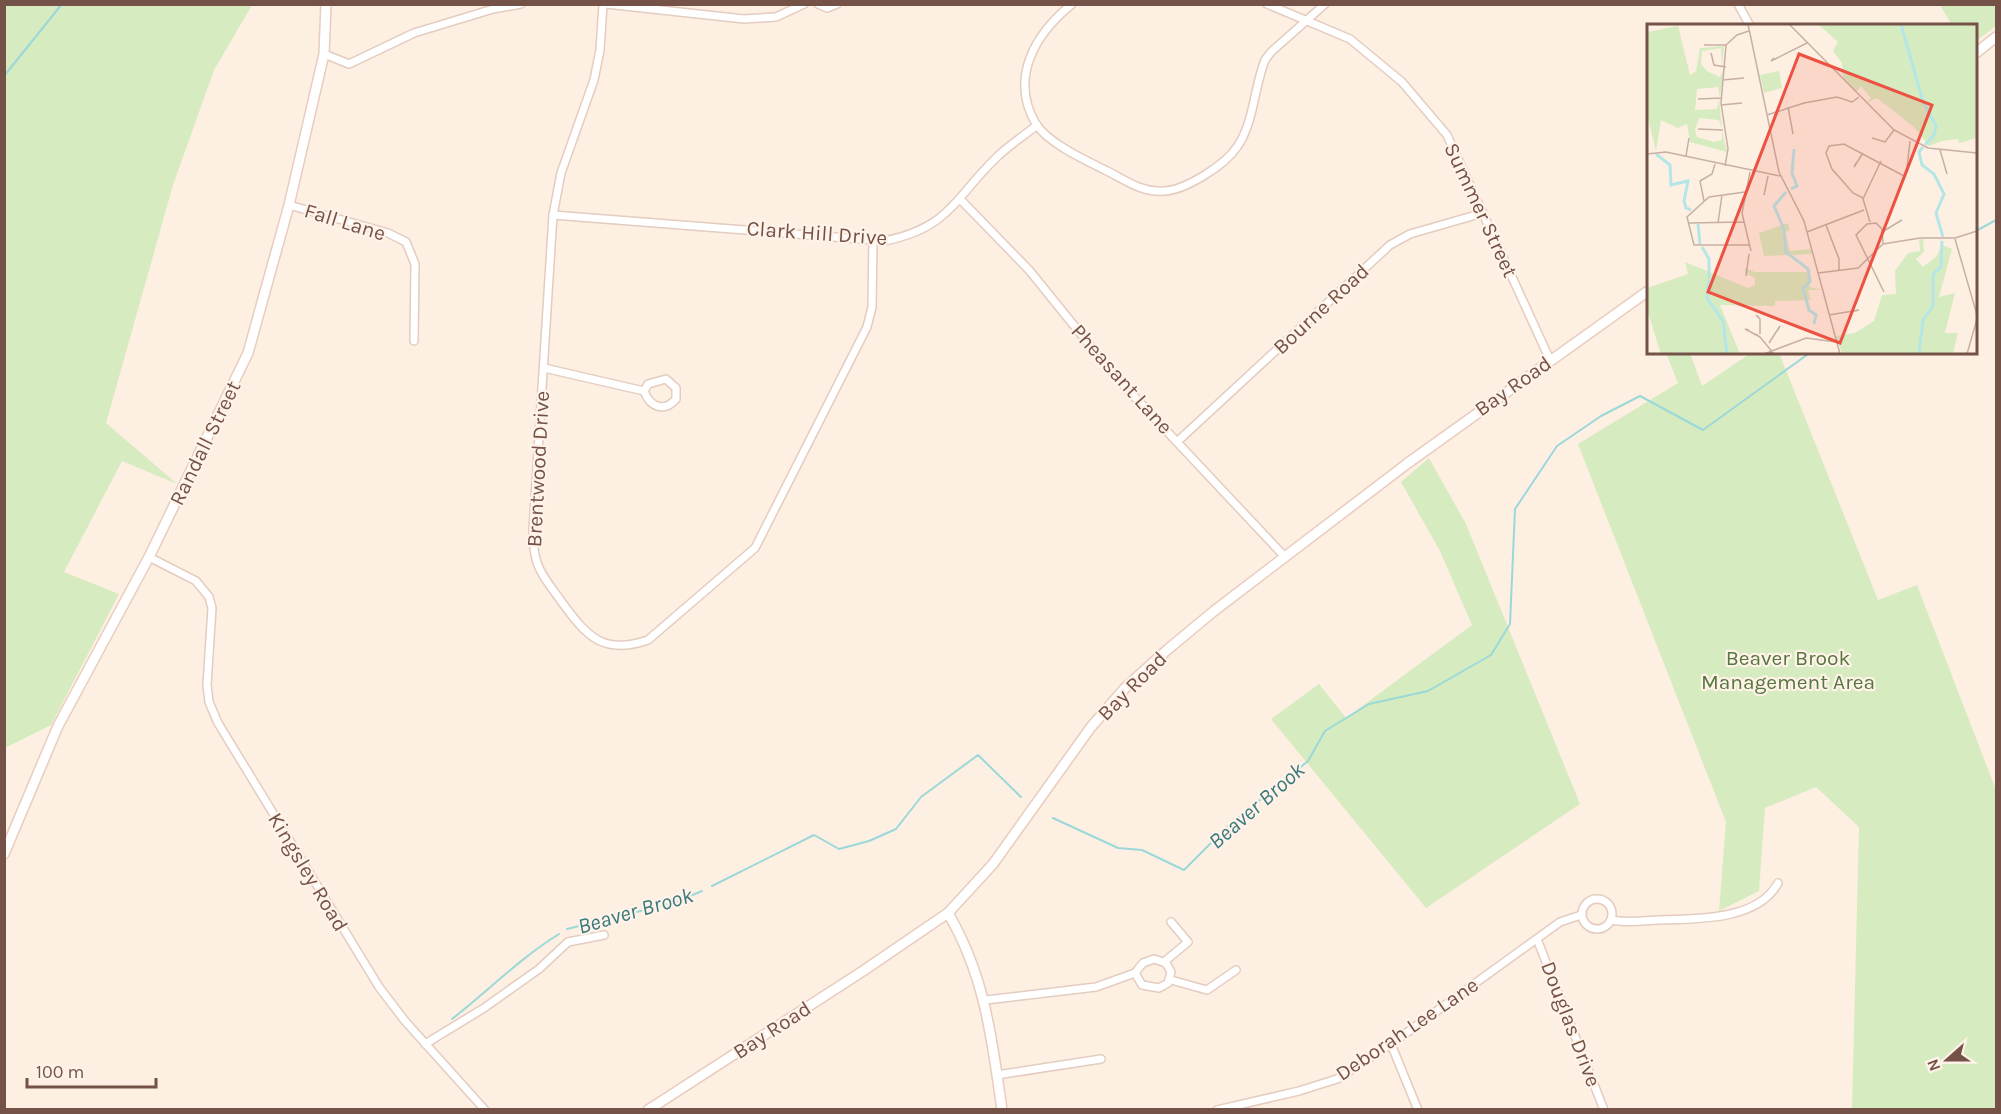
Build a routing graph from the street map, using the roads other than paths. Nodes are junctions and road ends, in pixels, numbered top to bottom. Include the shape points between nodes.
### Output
1 (326, 4) edge
2 (521, 4) edge
3 (604, 4) edge
4 (804, 4) edge
5 (818, 4) edge
6 (837, 4) edge
7 (1072, 4) edge
8 (1267, 4) edge
9 (1325, 4) edge
10 (1738, 4) edge
11 (1307, 21) junction
12 (1749, 24) edge
13 (1996, 37) edge
14 (1977, 51) edge
15 (324, 54) junction
16 (1037, 125) junction
17 (960, 199) junction
18 (289, 205) junction
19 (1483, 213) junction
20 (553, 215) junction
21 (873, 240) junction
22 (1647, 292) edge
23 (414, 341) dead end
24 (1550, 360) junction
25 (544, 368) junction
26 (644, 391) junction
27 (1178, 441) junction
28 (149, 557) junction
29 (1285, 557) junction
30 (4, 854) edge
31 (1778, 883) dead end
32 (948, 913) junction
33 (1581, 915) junction
34 (1611, 920) junction
35 (1171, 922) dead end
36 (604, 935) dead end
37 (1537, 939) junction
38 (1164, 962) junction
39 (1236, 970) dead end
40 (1135, 973) junction
41 (1171, 980) junction
42 (986, 1000) junction
43 (425, 1044) junction
44 (1391, 1044) junction
45 (1101, 1059) dead end
46 (997, 1075) junction
47 (485, 1110) edge
48 (648, 1110) edge
49 (1002, 1110) edge
50 (1217, 1110) edge
51 (1418, 1110) edge
52 (1605, 1110) edge

1 - 15 main road, Randall Street
2 - 15 street via 414,33 349,64
3 - 4 street via 744,19 776,17
3 - 20 street, Brentwood Drive via 594,80 561,173
5 - 6 street via 827,8
7 - 16 street via 1055,17 1035,42 1028,61 1028,102
8 - 11 street, Summer Street
9 - 11 street
10 - 12 street
11 - 16 street via 1265,60 1238,146 1210,171 1176,189 1157,191 1129,183 1069,151
11 - 19 street, Summer Street via 1350,39 1402,82 1447,135
13 - 14 main road
15 - 18 main road, Randall Street
16 - 17 street, Clark Hill Drive via 998,156
17 - 21 street, Clark Hill Drive via 926,229 885,241
17 - 27 street, Pheasant Lane via 1029,270 1114,375
18 - 23 street, Fall Lane via 388,233 406,242 415,264
18 - 28 main road, Randall Street via 248,353
19 - 24 street, Summer Street
19 - 27 street, Bourne Road via 1410,234 1390,245
20 - 21 street, Clark Hill Drive
20 - 25 street, Brentwood Drive
21 - 25 street, Brentwood Drive via 872,308 867,327 755,548 665,627 648,640 631,646 593,639 580,627 541,574 533,554
22 - 24 main road, Bay Road
24 - 29 main road, Bay Road
25 - 26 street
26 - 26 street via 647,401 656,406 667,406 676,399 676,388 666,380 648,384
27 - 29 street, Pheasant Lane
28 - 30 main road, Randall Street via 58,726
28 - 43 street, Kingsley Road via 196,580 205,589 211,601 207,685 214,716 379,987
29 - 32 main road, Bay Road via 1214,611 1126,687 1091,727 993,864
31 - 34 street via 1760,901 1717,918
32 - 42 main road via 969,951
32 - 48 main road, Bay Road
33 - 34 street via 1593,929 1603,928
33 - 34 street, Deborah Lee Lane via 1587,902 1598,898 1611,907
33 - 37 street, Deborah Lee Lane via 1560,922
35 - 38 street via 1188,942
36 - 43 street via 568,942 539,969
37 - 44 street, Deborah Lee Lane
37 - 52 street, Douglas Drive
38 - 40 street via 1146,961
38 - 41 street
39 - 41 street via 1208,990
40 - 41 street via 1142,984 1151,988 1163,987
40 - 42 street via 1096,987
42 - 46 main road
43 - 47 street, Kingsley Road
44 - 50 street, Deborah Lee Lane via 1324,1084
44 - 51 street
45 - 46 street
46 - 49 main road

